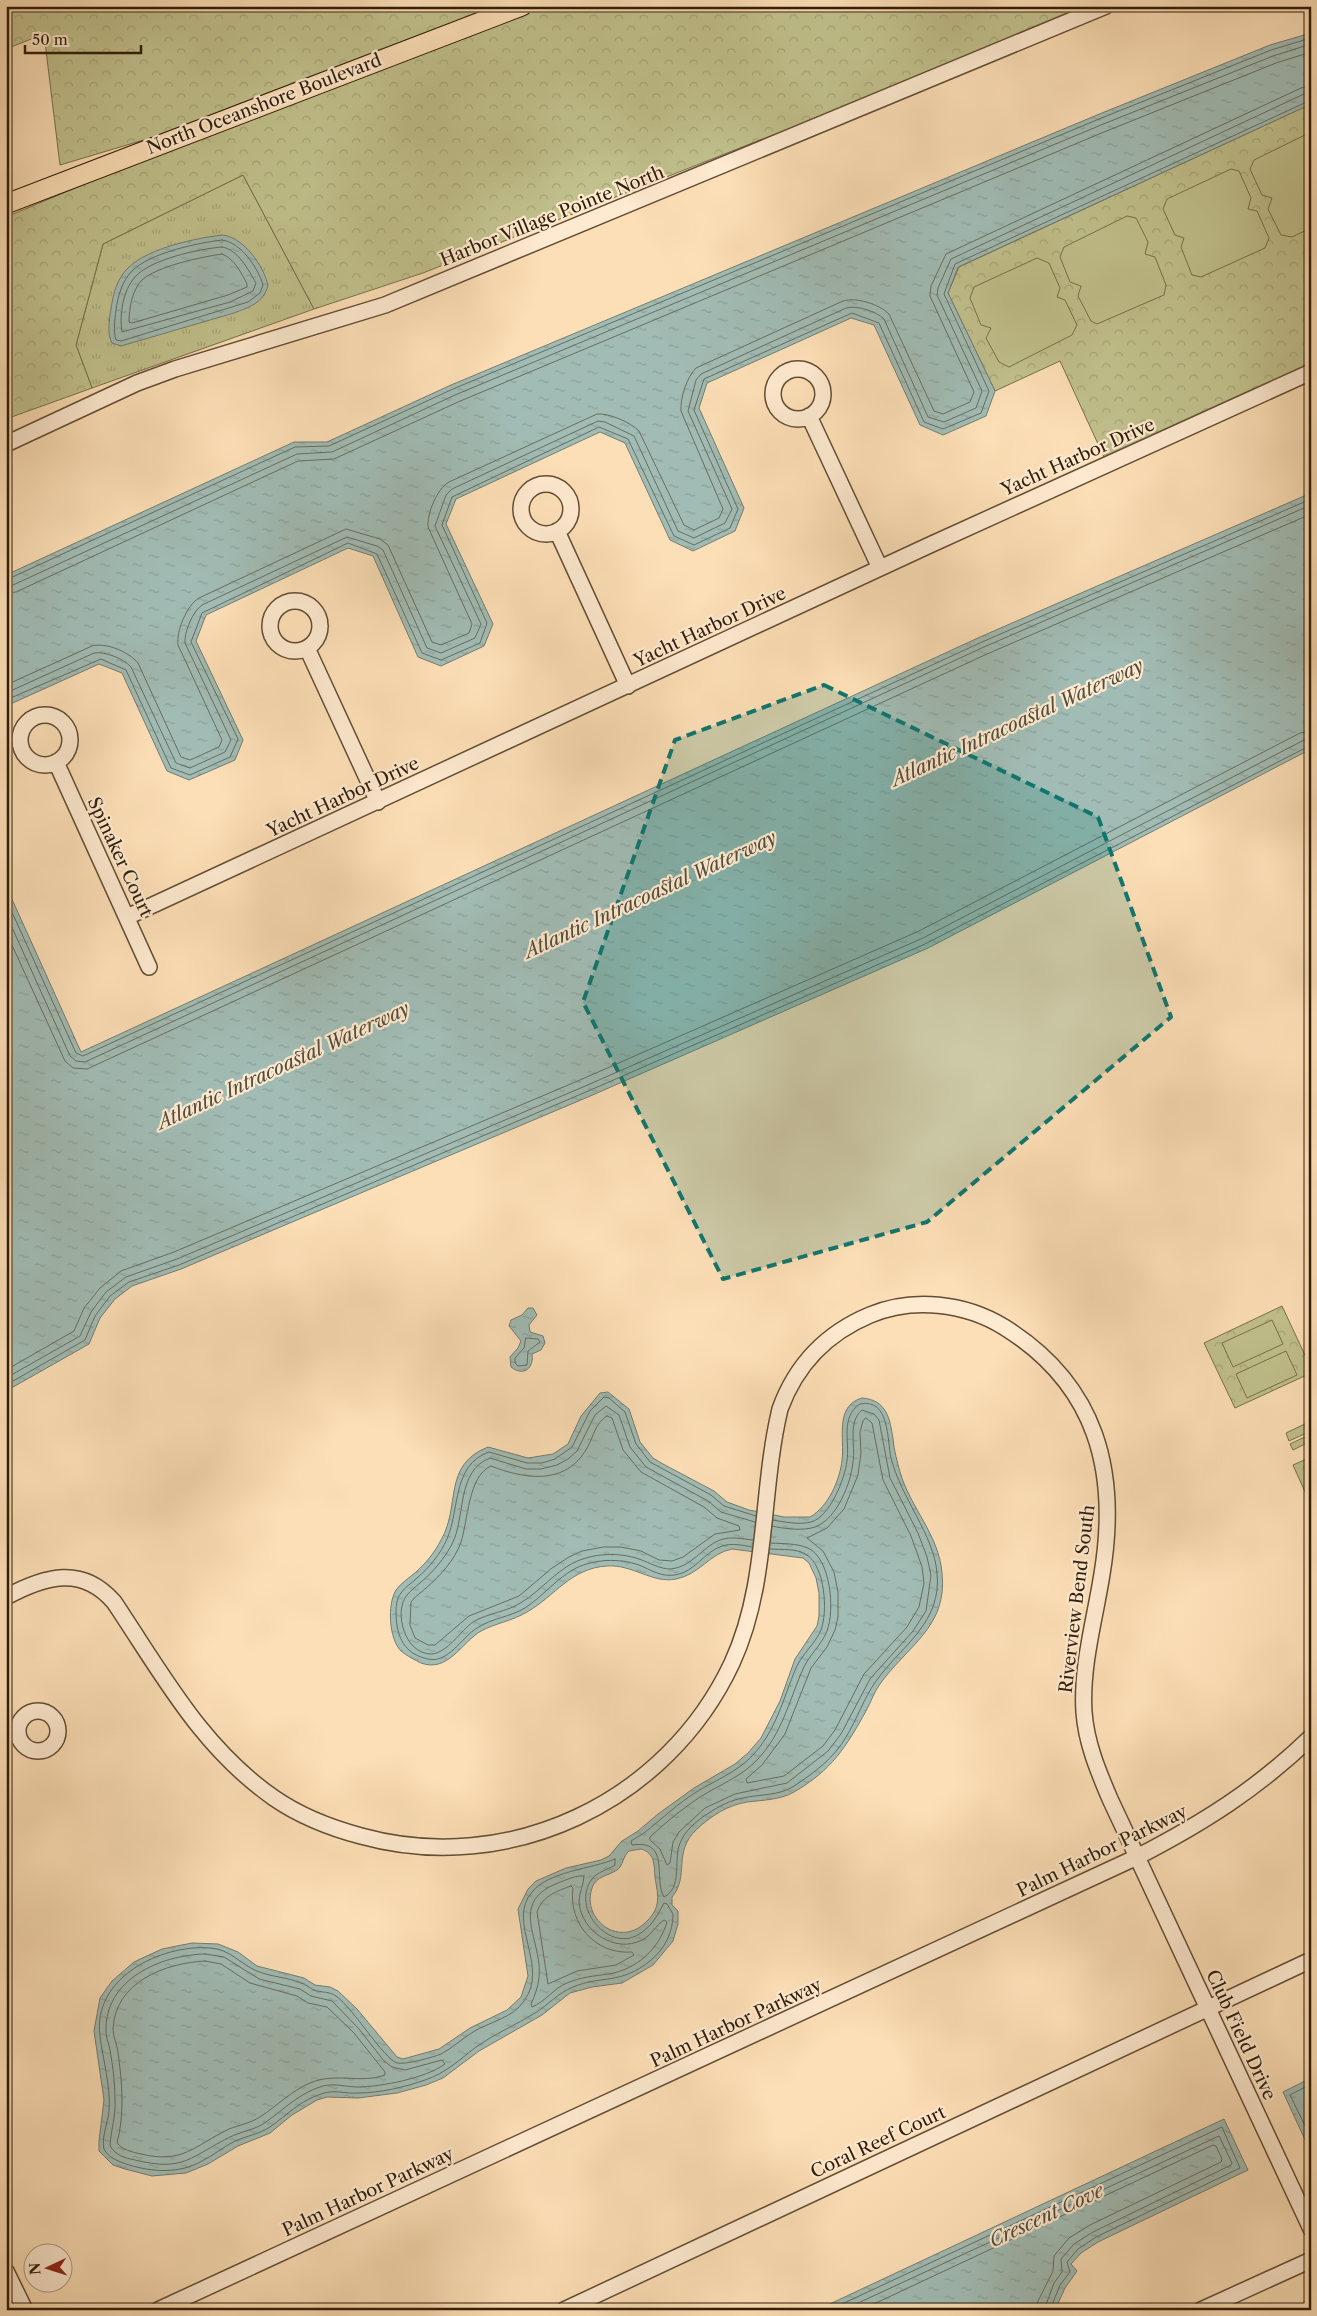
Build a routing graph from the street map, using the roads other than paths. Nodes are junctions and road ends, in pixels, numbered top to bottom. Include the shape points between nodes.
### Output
1 (522, 6) edge
2 (1106, 6) edge
3 (6, 204) edge
4 (1311, 372) edge
5 (809, 416) dead end
6 (6, 444) edge
7 (557, 531) dead end
8 (880, 568) junction
9 (306, 648) dead end
10 (628, 686) junction
11 (56, 762) dead end
12 (378, 802) junction
13 (127, 917) junction
14 (149, 967) dead end
15 (6, 1597) edge
16 (1311, 1737) edge
17 (1137, 1857) junction
18 (1311, 1960) edge
19 (1207, 2008) junction
20 (1311, 2229) edge
21 (1311, 2260) edge
22 (6, 2271) edge
23 (25, 2310) edge
24 (158, 2310) edge
25 (564, 2310) edge
26 (1201, 2310) edge

1 - 3 main road, North Oceanshore Boulevard
2 - 6 street, Harbor Village Pointe North via 385,305 175,369 137,383
4 - 8 street, Yacht Harbor Drive
5 - 8 street
7 - 10 street
8 - 10 street, Yacht Harbor Drive
9 - 12 street
10 - 12 street, Yacht Harbor Drive
11 - 13 street, Spinaker Court
12 - 13 street, Yacht Harbor Drive
13 - 14 street, Spinaker Court
15 - 17 street, Riverview Bend South via 31,1584 51,1580 80,1579 95,1584 114,1602 201,1730 224,1756 264,1791 305,1816 338,1830 395,1845 448,1849 512,1838 568,1822 606,1803 656,1766 685,1737 722,1682 748,1622 757,1583 778,1417 792,1382 811,1355 828,1339 864,1318 901,1306 952,1308 999,1324 1028,1343 1069,1387 1098,1443 1108,1499 1107,1535 1086,1671 1084,1713 1099,1775
16 - 17 street, Palm Harbor Parkway via 1272,1773 1207,1820
17 - 19 street, Club Field Drive
17 - 24 street, Palm Harbor Parkway
18 - 19 street, Coral Reef Court
19 - 20 street, Club Field Drive
19 - 25 street, Coral Reef Court
21 - 26 street
22 - 23 street

